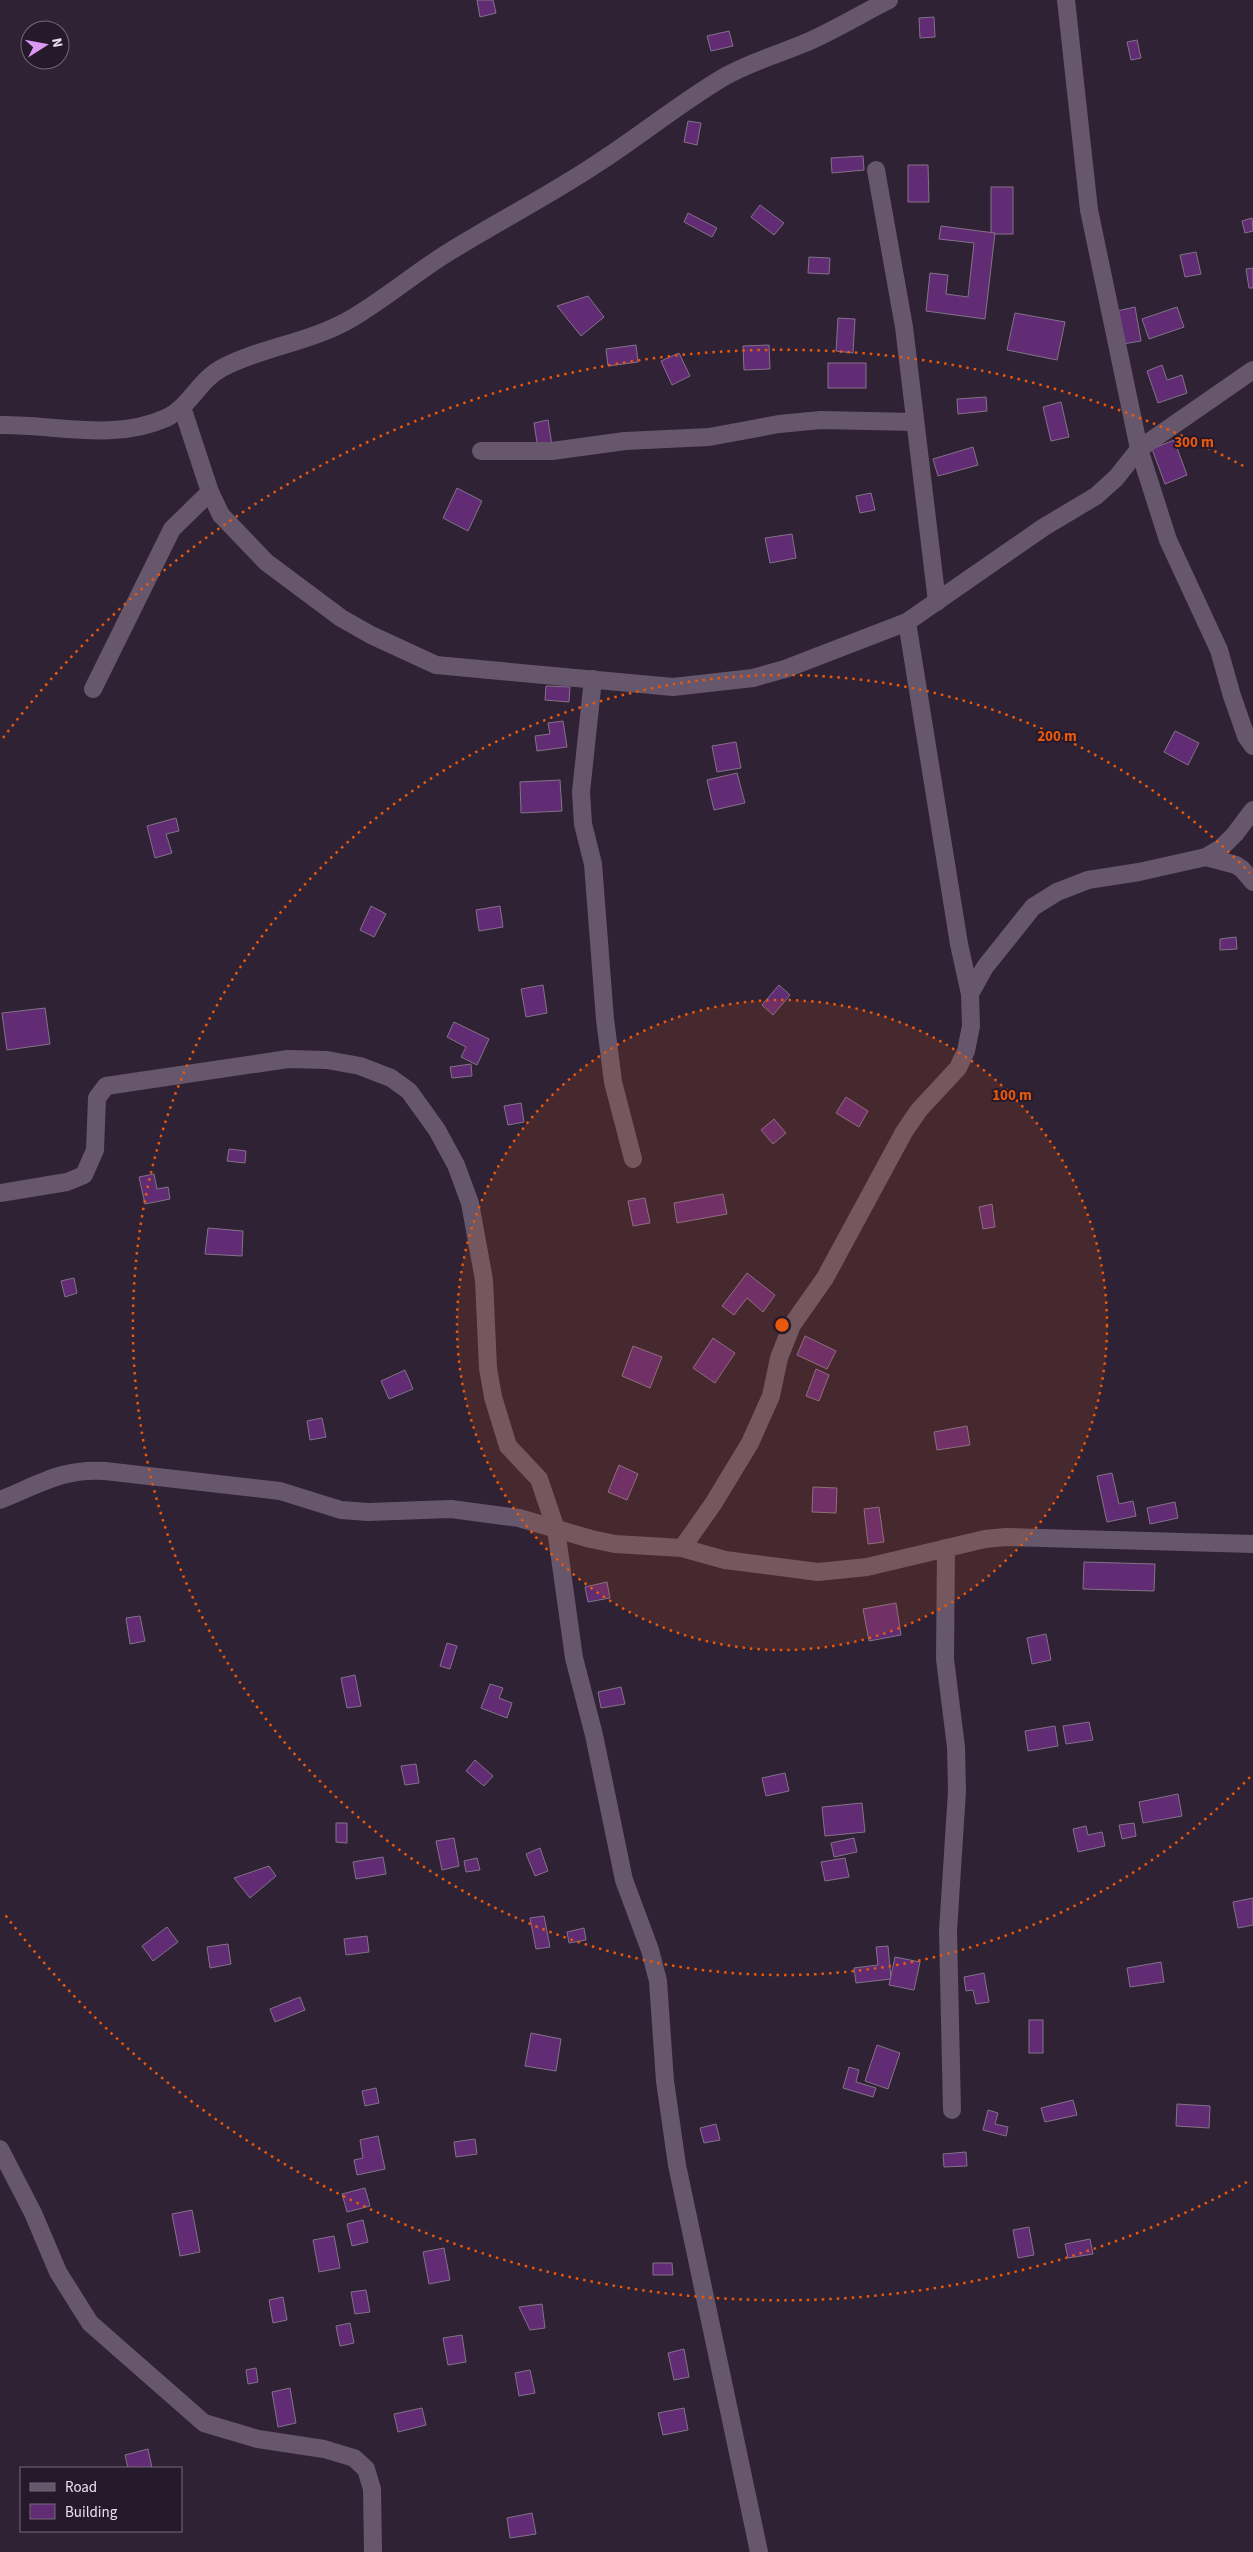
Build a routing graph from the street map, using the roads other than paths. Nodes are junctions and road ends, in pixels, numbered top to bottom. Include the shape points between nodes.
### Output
1 (888, 0) edge
2 (1066, 0) edge
3 (876, 170) dead end
4 (1253, 370) edge
5 (182, 407) junction
6 (916, 422) junction
7 (0, 425) edge
8 (1139, 449) junction
9 (481, 451) dead end
10 (210, 492) junction
11 (937, 602) junction
12 (907, 622) junction
13 (592, 679) junction
14 (93, 689) dead end
15 (1253, 746) edge
16 (1253, 810) edge
17 (1206, 857) junction
18 (1253, 882) edge
19 (970, 994) junction
20 (632, 1160) dead end
21 (0, 1193) edge
22 (0, 1500) edge
23 (556, 1529) junction
24 (1253, 1544) edge
25 (682, 1548) junction
26 (946, 1548) junction
27 (952, 2110) dead end
28 (0, 2149) edge
29 (373, 2552) edge
30 (759, 2552) edge

1 - 5 street via 811,40 724,77 598,163 442,256 354,317 304,340 252,354 219,369 200,384
2 - 8 street via 1089,210
3 - 6 street via 904,327
4 - 8 street
5 - 7 street via 166,418 107,430 80,432
5 - 10 street
6 - 9 street via 821,420 709,437 625,441 552,452
6 - 11 street
8 - 11 street via 1116,478 1096,496 1044,527
8 - 15 street via 1168,540 1219,650 1246,736
10 - 13 street via 221,515 266,562 341,618 371,635 436,665
10 - 14 street via 172,528
11 - 12 street
12 - 13 street via 825,655 753,678 673,687
12 - 19 street
13 - 20 street via 581,792 583,824 593,864 605,1019 614,1082
16 - 17 street via 1221,848
17 - 18 street via 1236,865
17 - 19 street via 1088,880 1056,892 1033,907 985,967
19 - 25 street via 972,1026 958,1068 919,1110 904,1132 825,1278 792,1325 779,1358 771,1396 750,1443 714,1504
21 - 23 street via 68,1182 84,1175 95,1150 97,1098 106,1086 288,1059 328,1060 360,1066 391,1078 409,1091 437,1130 465,1188 484,1280 488,1368 500,1426 508,1446 539,1479
22 - 23 street via 57,1476 82,1470 280,1491 341,1510 451,1509 519,1518
23 - 25 street via 615,1544
23 - 30 street via 569,1630 624,1880 658,1981 668,2109 677,2165
24 - 26 street via 1006,1537
25 - 26 street via 725,1560 818,1572 867,1567
26 - 27 street via 945,1659 956,1747 957,1791 948,1931
28 - 29 street via 34,2213 58,2272 90,2323 204,2423 258,2439 324,2449 354,2458 366,2468 372,2489

